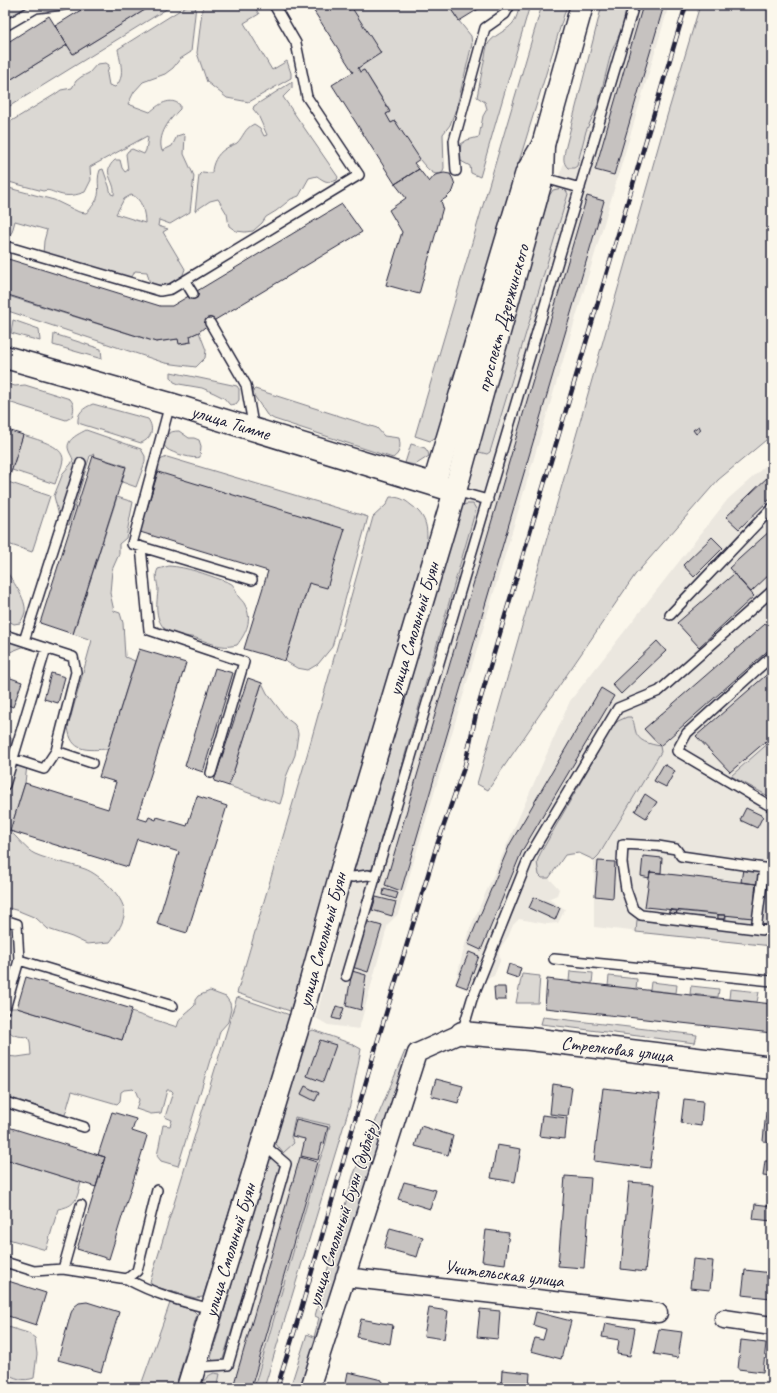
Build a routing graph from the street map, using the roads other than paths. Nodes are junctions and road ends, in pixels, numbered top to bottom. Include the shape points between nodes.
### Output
1 (63, 5) edge
2 (274, 5) edge
3 (510, 5) edge
4 (582, 5) edge
5 (634, 5) edge
6 (5, 26) edge
7 (456, 171) dead end
8 (535, 175) junction
9 (580, 188) junction
10 (5, 246) edge
11 (185, 281) junction
12 (193, 294) dead end
13 (210, 323) dead end
14 (5, 358) edge
15 (170, 404) junction
16 (254, 430) junction
17 (81, 463) dead end
18 (434, 484) junction
19 (456, 491) junction
20 (488, 500) junction
21 (772, 508) edge
22 (141, 547) junction
23 (252, 580) dead end
24 (772, 591) edge
25 (670, 615) dead end
26 (5, 635) edge
27 (24, 641) junction
28 (46, 648) junction
29 (772, 656) edge
30 (56, 751) junction
31 (13, 759) junction
32 (92, 763) dead end
33 (211, 773) dead end
34 (5, 785) edge
35 (772, 807) edge
36 (341, 875) junction
37 (375, 877) junction
38 (5, 920) edge
39 (756, 929) junction
40 (772, 931) edge
41 (554, 959) dead end
42 (19, 960) junction
43 (346, 976) dead end
44 (772, 982) edge
45 (173, 1006) dead end
46 (5, 1010) edge
47 (462, 1033) junction
48 (772, 1068) edge
49 (5, 1102) edge
50 (84, 1127) dead end
51 (262, 1143) junction
52 (157, 1190) dead end
53 (81, 1205) dead end
54 (5, 1262) edge
55 (63, 1269) junction
56 (345, 1277) junction
57 (127, 1279) junction
58 (212, 1309) junction
59 (658, 1313) dead end
60 (724, 1319) dead end
61 (772, 1326) edge
62 (195, 1367) junction
63 (188, 1388) edge
64 (310, 1388) edge

1 - 6 lane via 36,8
2 - 11 lane via 296,43 307,97 359,175
3 - 7 lane via 506,14 485,28 454,141
4 - 8 main road, проспект Дзержинского
5 - 9 lane
8 - 9 lane
8 - 18 main road, проспект Дзержинского
8 - 19 main road, проспект Дзержинского
9 - 20 lane
10 - 11 lane via 160,291 171,289
11 - 12 lane
13 - 16 lane via 246,385
14 - 15 main road, улица Тимме
15 - 16 main road, улица Тимме
15 - 22 lane via 132,544
16 - 18 main road, улица Тимме
17 - 27 lane
18 - 19 main road, улица Тимме
19 - 20 lane
19 - 36 main road, улица Смольный Буян
20 - 37 lane
21 - 25 lane
22 - 23 lane
22 - 33 lane via 149,630 244,662
24 - 47 lane via 659,691 618,708 529,856 472,999
26 - 27 lane
27 - 28 lane
28 - 30 lane via 73,657 76,672
28 - 31 lane
29 - 35 lane via 687,733 677,751
30 - 31 lane via 44,769
30 - 32 lane
31 - 34 lane
36 - 37 lane
36 - 51 main road, улица Смольный Буян
37 - 43 lane
38 - 42 lane via 17,924
39 - 39 lane via 764,868 681,856 676,849 623,844 622,863 626,889 633,909 641,915
39 - 40 lane
41 - 44 lane
42 - 45 lane
42 - 46 lane
47 - 48 main road, Стрелковая улица
47 - 56 street, улица Смольный Буян (дублёр) via 417,1053
49 - 50 lane
51 - 58 main road, улица Смольный Буян
51 - 62 lane via 286,1164 228,1365
52 - 57 lane via 137,1271
53 - 55 lane
54 - 55 lane via 34,1271
55 - 57 lane
56 - 59 street, Учительская улица
56 - 64 street, улица Смольный Буян (дублёр)
57 - 58 lane via 180,1301
58 - 62 main road, улица Смольный Буян
60 - 61 street
62 - 63 main road, улица Смольный Буян

